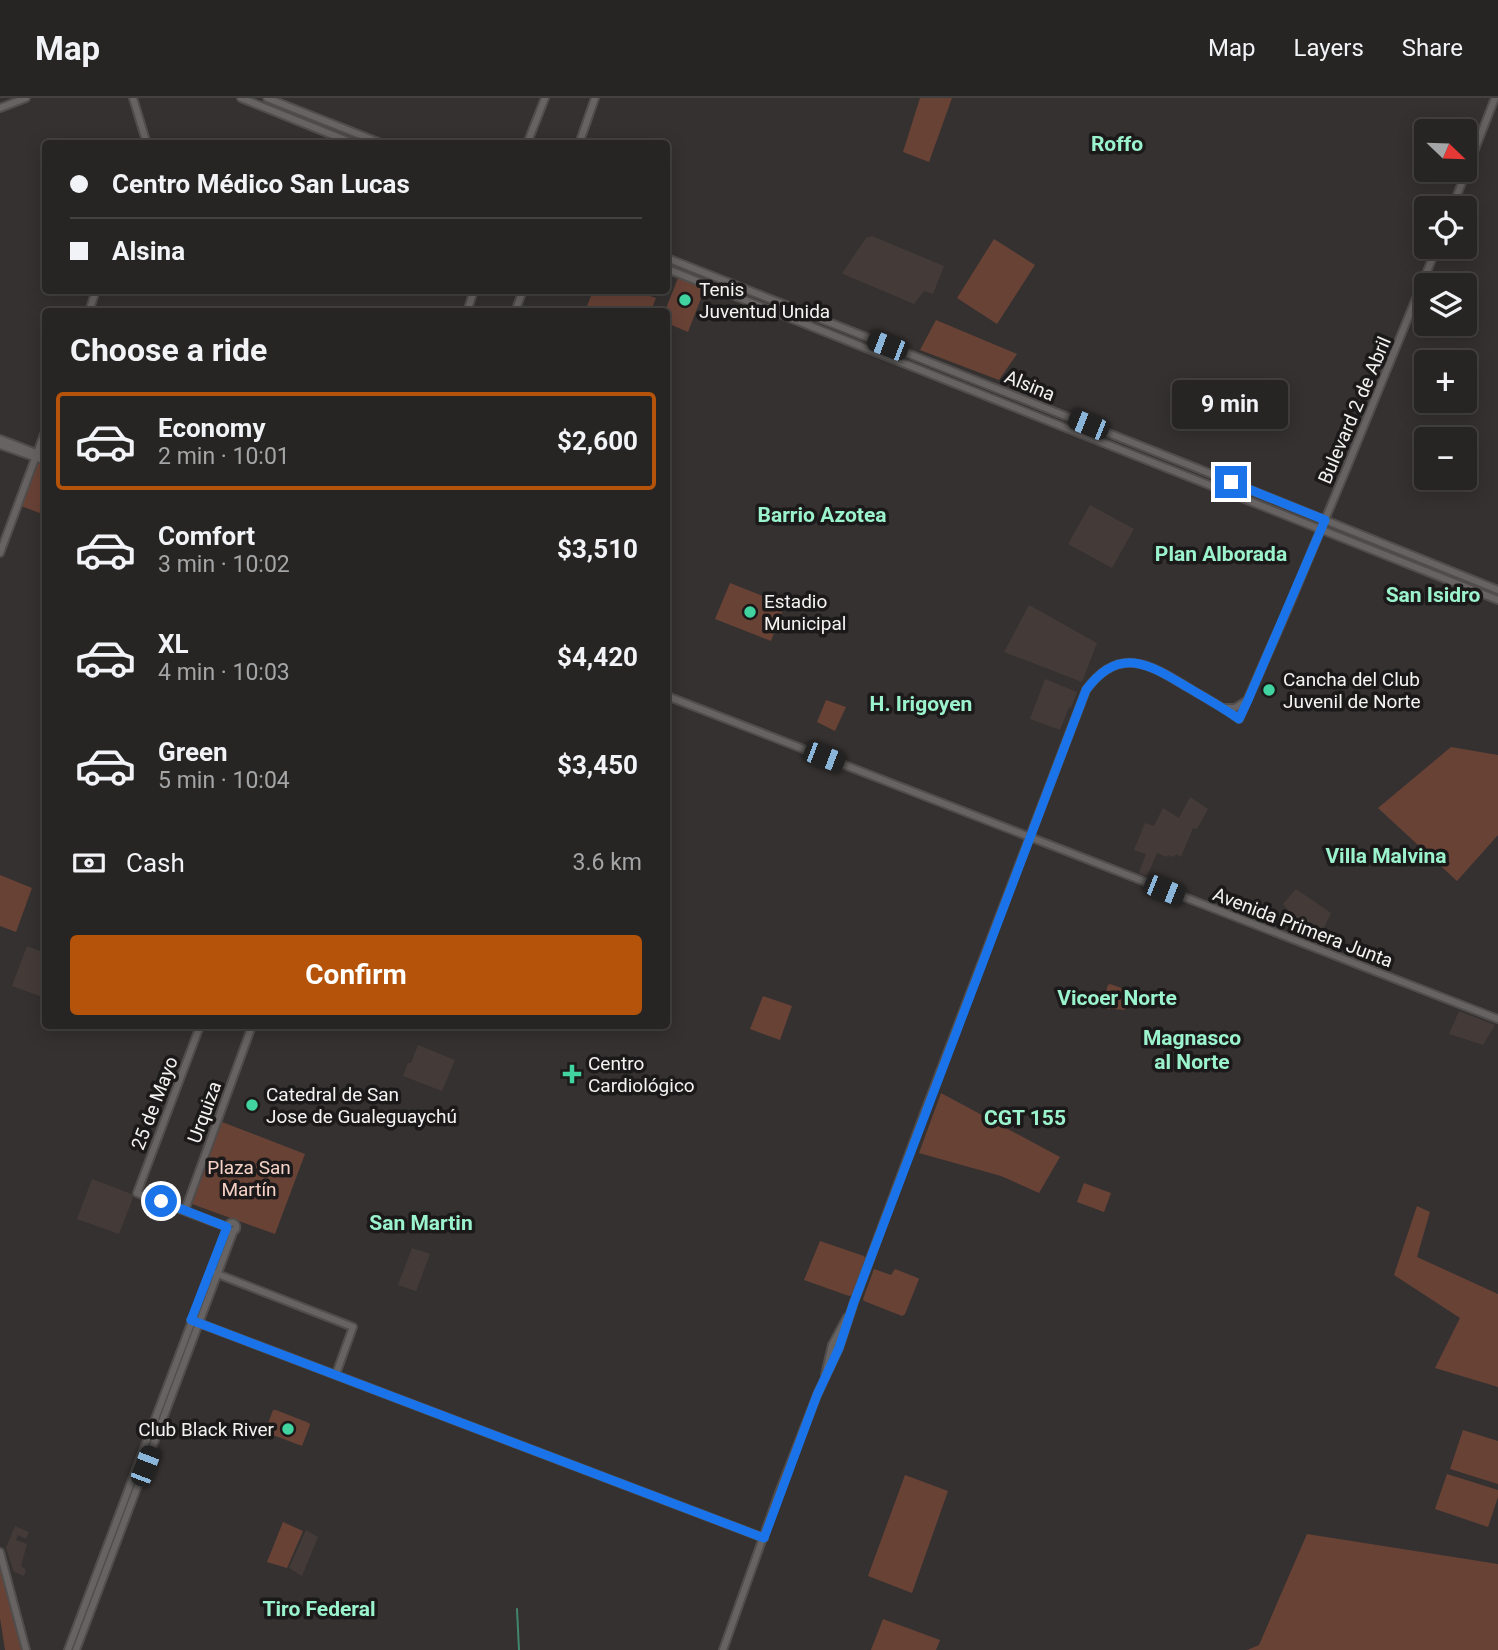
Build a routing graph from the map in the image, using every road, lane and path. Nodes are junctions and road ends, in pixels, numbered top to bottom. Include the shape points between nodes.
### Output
1 (26, 98) edge
2 (134, 98) edge
3 (241, 98) edge
4 (267, 98) edge
5 (545, 98) edge
6 (595, 98) edge
7 (1495, 98) edge
8 (0, 108) edge
9 (146, 140) edge
10 (345, 140) edge
11 (373, 140) edge
12 (529, 140) edge
13 (580, 140) edge
14 (1457, 196) edge
15 (670, 259) edge
16 (1432, 259) edge
17 (670, 270) edge
18 (0, 439) edge
19 (42, 439) edge
20 (0, 445) edge
21 (36, 455) junction
22 (42, 457) edge
23 (1325, 520) junction
24 (1322, 529) junction
25 (0, 553) edge
26 (1498, 590) edge
27 (1498, 600) edge
28 (670, 697) edge
29 (1030, 837) junction
30 (1498, 1019) edge
31 (199, 1029) edge
32 (251, 1029) edge
33 (188, 1200) junction
34 (185, 1210) junction
35 (229, 1227) junction
36 (210, 1271) junction
37 (218, 1274) junction
38 (191, 1320) junction
39 (199, 1323) junction
40 (336, 1374) junction
41 (764, 1538) junction
42 (0, 1552) edge
43 (26, 1650) edge
44 (68, 1650) edge
45 (76, 1650) edge
46 (723, 1650) edge

1 - 8 main road
2 - 9 main road
3 - 10 main road
4 - 11 main road
5 - 12 main road
6 - 13 main road
7 - 14 main road
15 - 23 main road, Alsina
16 - 23 main road, Bulevard 2 de Abril
17 - 24 main road, Alsina
18 - 21 main road
19 - 21 main road
20 - 21 main road
21 - 22 main road
21 - 25 main road
23 - 24 main road, Bulevard 2 de Abril
23 - 26 main road, Alsina
24 - 27 main road, Alsina
24 - 29 main road, Bulevard 2 de Abril via 1248,700 1238,709 1222,708 1147,665 1127,663 1099,674 1086,690
28 - 29 main road, Avenida Primera Junta
29 - 30 main road, Avenida Primera Junta
29 - 41 main road
31 - 34 main road, 25 de Mayo via 137,1193
32 - 33 main road, Urquiza
33 - 34 main road, Urquiza
33 - 35 main road via 193,1210
34 - 35 main road
35 - 36 main road
35 - 37 main road
36 - 37 main road
36 - 38 main road
37 - 39 main road
37 - 40 main road via 353,1327
38 - 39 main road
38 - 44 main road
39 - 40 main road
39 - 45 main road
40 - 41 main road
41 - 46 main road
42 - 43 main road

